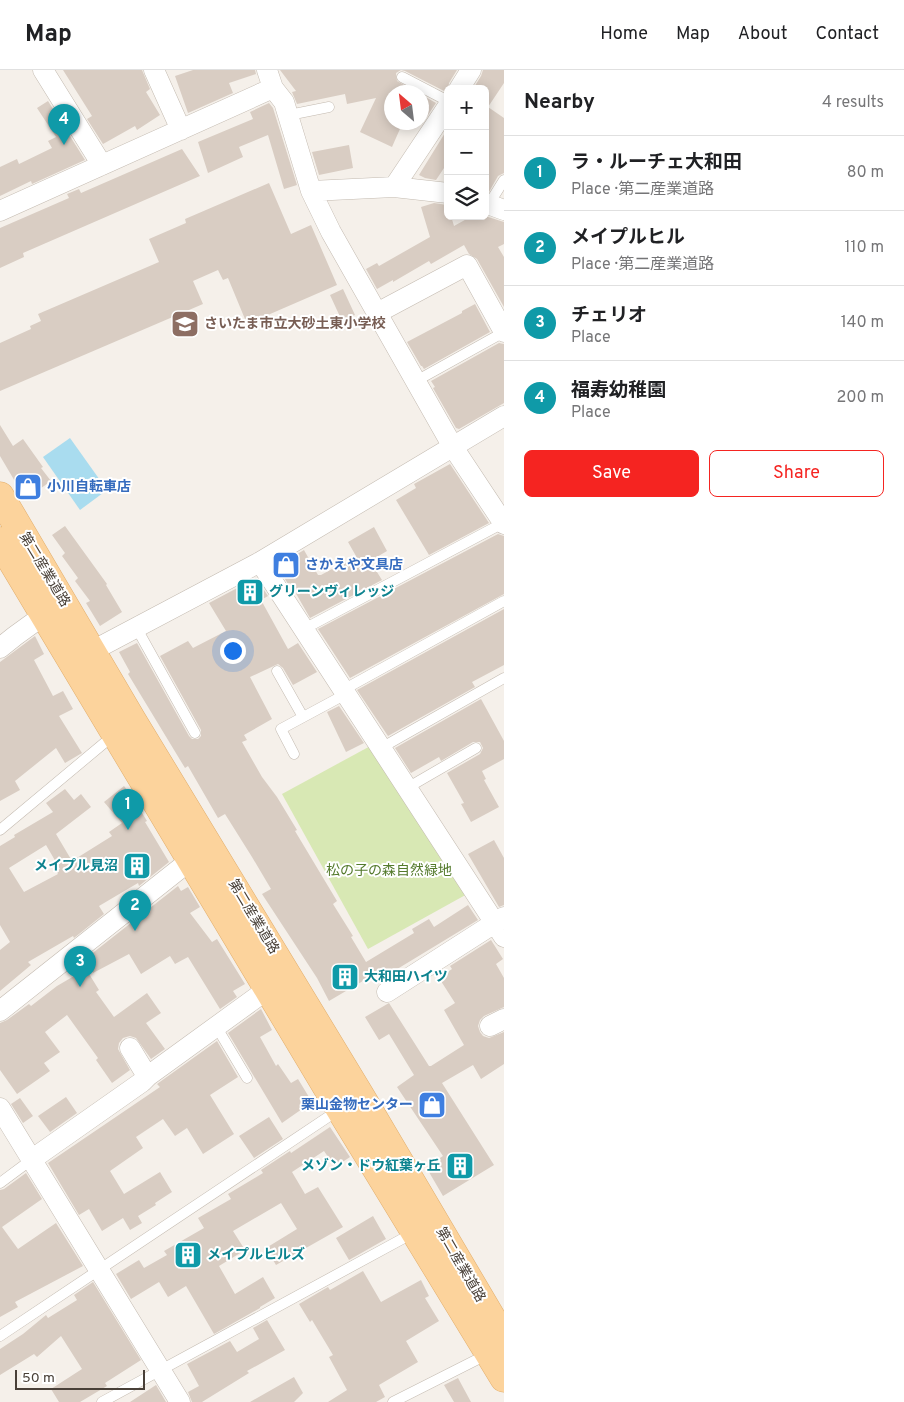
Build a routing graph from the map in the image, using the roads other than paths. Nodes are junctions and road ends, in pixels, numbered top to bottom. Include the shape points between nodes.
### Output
1 (43, 70) edge
2 (154, 70) edge
3 (471, 70) edge
4 (269, 75) edge
5 (402, 77) dead end
6 (462, 85) edge
7 (444, 99) edge
8 (329, 107) dead end
9 (444, 112) edge
10 (289, 115) junction
11 (181, 130) junction
12 (102, 165) junction
13 (504, 180) edge
14 (394, 187) junction
15 (311, 191) junction
16 (444, 193) edge
17 (493, 206) edge
18 (0, 211) edge
19 (377, 313) junction
20 (504, 332) edge
21 (416, 381) junction
22 (504, 416) edge
23 (453, 446) junction
24 (0, 496) edge
25 (504, 523) edge
26 (0, 541) edge
27 (260, 562) junction
28 (504, 601) edge
29 (44, 615) junction
30 (136, 627) junction
31 (304, 629) junction
32 (0, 648) edge
33 (92, 651) junction
34 (276, 671) dead end
35 (504, 678) edge
36 (344, 692) junction
37 (302, 717) junction
38 (194, 733) dead end
39 (116, 734) junction
40 (381, 748) junction
41 (476, 748) dead end
42 (294, 754) dead end
43 (407, 788) junction
44 (0, 830) edge
45 (192, 859) junction
46 (501, 926) edge
47 (279, 981) junction
48 (387, 992) dead end
49 (0, 1011) edge
50 (216, 1026) junction
51 (130, 1048) dead end
52 (147, 1076) junction
53 (247, 1078) dead end
54 (0, 1108) edge
55 (340, 1109) junction
56 (31, 1160) junction
57 (0, 1183) edge
58 (416, 1232) junction
59 (99, 1270) junction
60 (0, 1336) edge
61 (497, 1346) edge
62 (161, 1370) junction
63 (504, 1378) edge
64 (102, 1402) edge
65 (180, 1402) edge
66 (393, 1402) edge

1 - 12 street
2 - 11 street
3 - 6 street
4 - 10 street
4 - 11 street
5 - 7 lane
8 - 10 lane
9 - 14 street
10 - 15 street
11 - 12 street
12 - 18 street
13 - 17 lane
14 - 15 street
14 - 16 street
15 - 19 street
19 - 20 street via 467,265
19 - 21 street
20 - 21 lane
21 - 23 street
22 - 23 street
23 - 25 street
23 - 27 street
24 - 33 main road, 第二産業道路
25 - 31 lane
26 - 29 main road, 第二産業道路
27 - 30 street
27 - 31 street
28 - 36 lane
29 - 32 street
29 - 39 main road, 第二産業道路
30 - 33 street
30 - 38 lane
31 - 36 street
33 - 47 main road, 第二産業道路
34 - 37 lane
35 - 40 lane
36 - 37 lane
36 - 40 street
37 - 42 lane via 281,729
39 - 44 lane
39 - 45 main road, 第二産業道路
40 - 43 street
41 - 43 lane
43 - 46 street
45 - 47 main road, 第二産業道路
45 - 49 street
46 - 48 street
47 - 50 street
47 - 55 main road, 第二産業道路
47 - 61 main road, 第二産業道路
50 - 52 street
50 - 53 lane
51 - 52 street
52 - 56 street
54 - 56 street
55 - 58 main road, 第二産業道路
55 - 59 lane
56 - 57 lane
56 - 59 street
58 - 61 main road, 第二産業道路
58 - 62 lane
59 - 60 lane
59 - 62 street
61 - 63 main road, 第二産業道路
61 - 66 lane
62 - 64 lane
62 - 65 street

